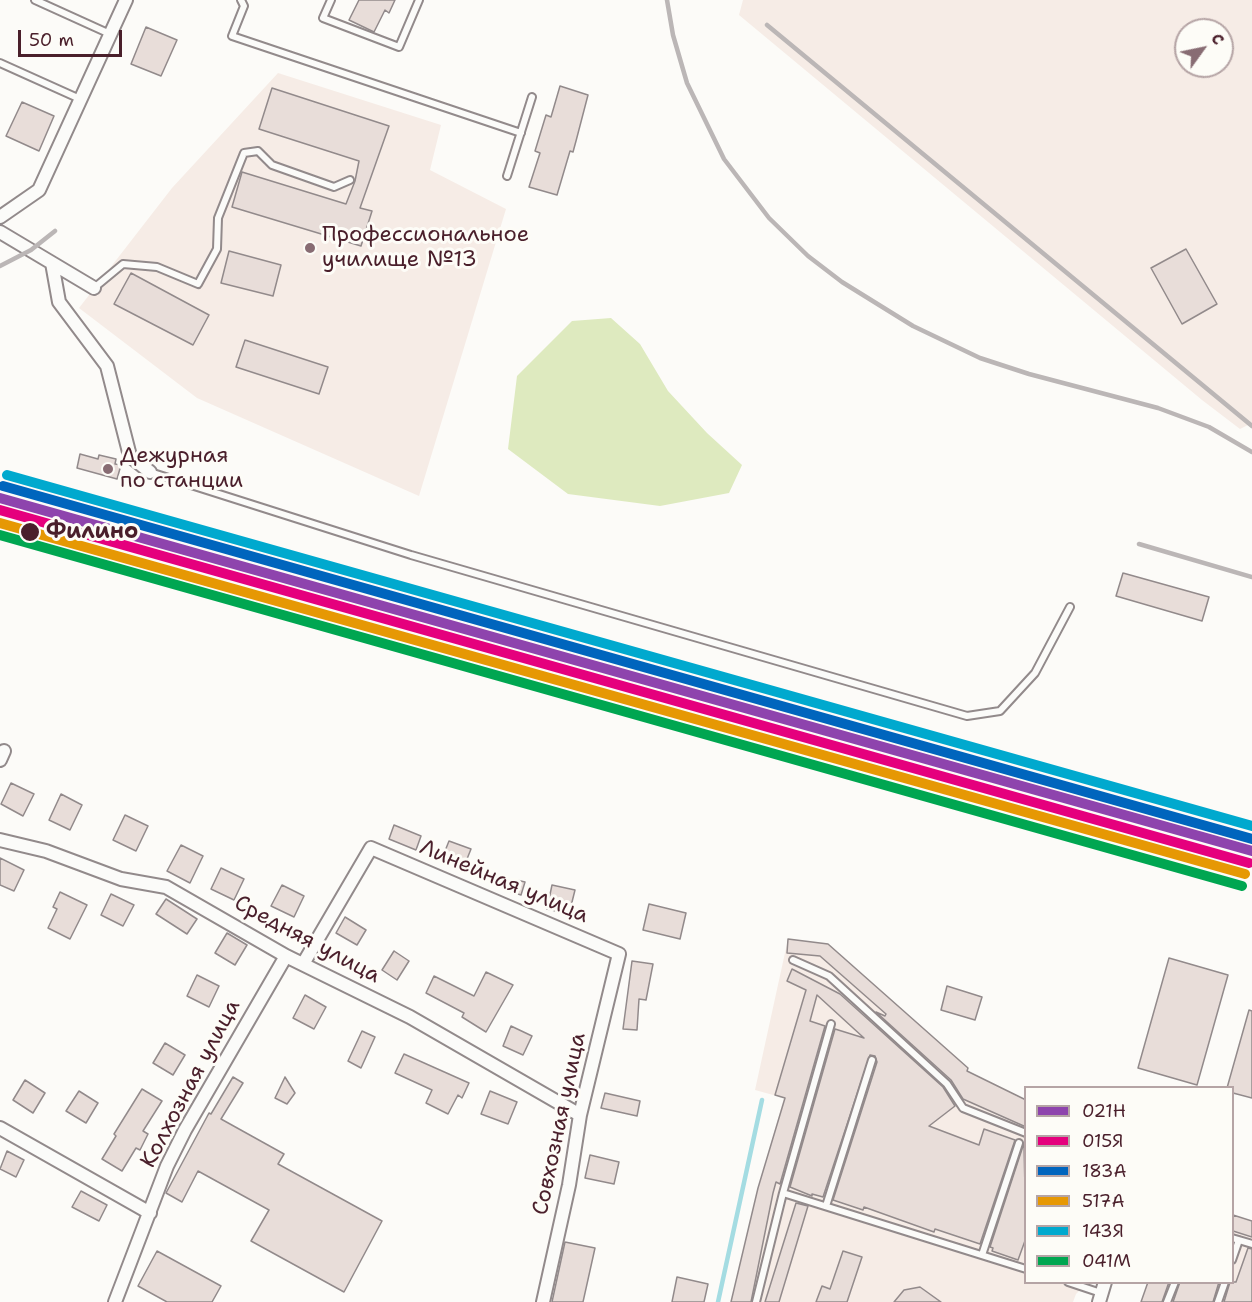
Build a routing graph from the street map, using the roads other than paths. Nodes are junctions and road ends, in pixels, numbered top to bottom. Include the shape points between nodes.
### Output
1 (35, 0) edge
2 (126, 0) edge
3 (241, 0) edge
4 (331, 0) edge
5 (419, 0) edge
6 (110, 34) junction
7 (0, 63) edge
8 (532, 97) dead end
9 (81, 99) junction
10 (520, 133) junction
11 (507, 176) dead end
12 (350, 180) dead end
13 (0, 217) edge
14 (0, 232) edge
15 (52, 263) junction
16 (94, 288) joint
17 (150, 472) joint
18 (1070, 608) dead end
19 (0, 840) edge
20 (619, 954) joint
21 (286, 956) junction
22 (792, 960) dead end
23 (303, 964) junction
24 (831, 1024) dead end
25 (872, 1060) dead end
26 (580, 1115) junction
27 (0, 1128) edge
28 (1024, 1132) edge
29 (1019, 1143) dead end
30 (783, 1193) junction
31 (826, 1206) junction
32 (150, 1213) junction
33 (1236, 1239) edge
34 (1252, 1244) edge
35 (982, 1255) junction
36 (1024, 1268) edge
37 (1074, 1284) edge
38 (1174, 1284) edge
39 (1224, 1284) edge
40 (1102, 1293) edge
41 (119, 1301) edge
42 (543, 1302) edge
43 (756, 1302) edge
44 (1167, 1302) edge
45 (1218, 1302) edge

1 - 6 lane
2 - 6 street
3 - 10 lane via 244,6 232,36
4 - 5 lane via 323,18 399,46
6 - 9 street
7 - 9 lane
8 - 10 lane
9 - 13 street via 39,190
10 - 11 lane
12 - 16 lane via 334,187 272,165 258,151 244,153 218,218 217,249 198,284 157,267 123,264
14 - 15 street
15 - 16 street
15 - 17 street via 59,302 107,366 130,456
17 - 18 lane via 411,555 967,716 1000,711 1035,673
19 - 21 street, Средняя улица via 46,851 121,879 166,886
20 - 23 street, Линейная улица via 371,848
20 - 26 street, Совхозная улица
21 - 23 street, Средняя улица
21 - 32 street, Колхозная улица via 186,1130 167,1166
22 - 28 lane via 829,976 947,1084 963,1108
23 - 26 street, Средняя улица via 410,1017
24 - 30 lane
25 - 31 lane
26 - 42 street, Совхозная улица
27 - 32 street
29 - 35 lane
30 - 31 lane
30 - 43 lane
31 - 35 lane
32 - 41 street, Колхозная улица
33 - 34 lane
35 - 36 lane
37 - 40 lane
38 - 44 lane
39 - 45 lane

